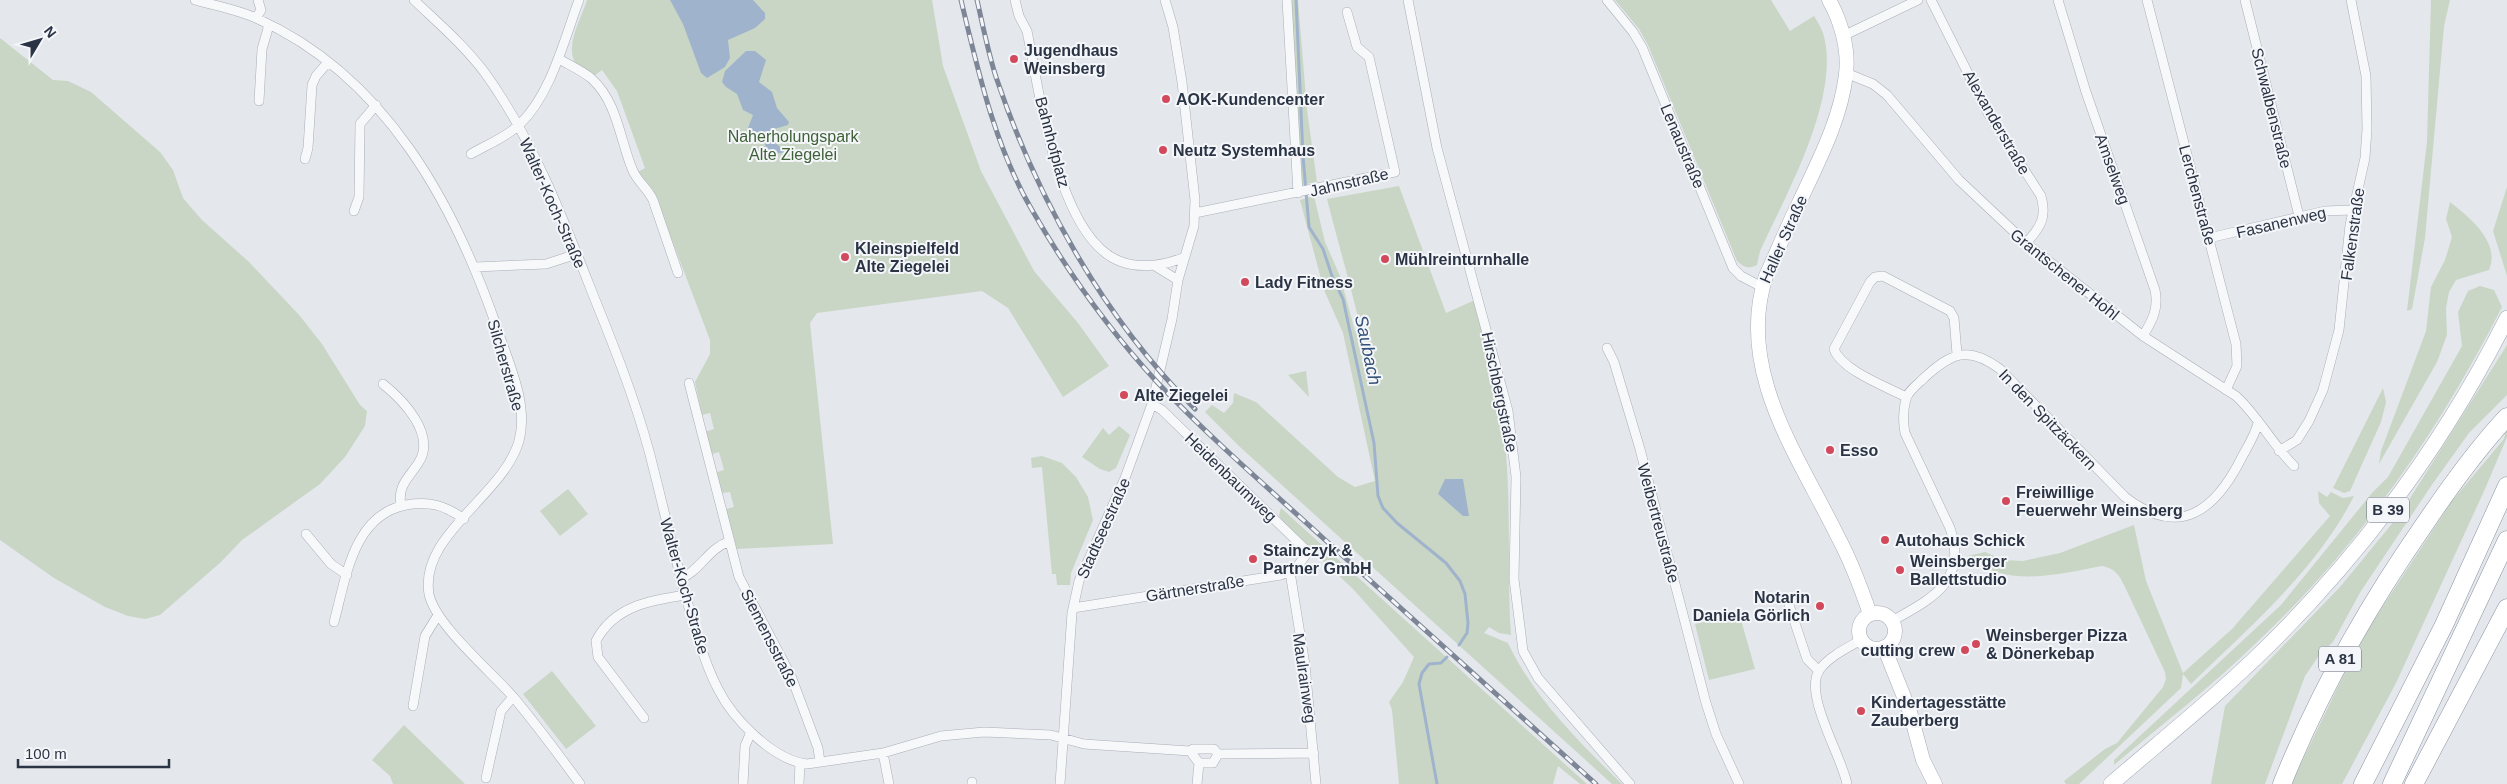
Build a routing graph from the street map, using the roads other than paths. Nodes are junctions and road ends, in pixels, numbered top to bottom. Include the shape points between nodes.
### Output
1 (195, 0) edge
2 (258, 0) edge
3 (414, 0) edge
4 (579, 0) edge
5 (1015, 0) edge
6 (1165, 0) edge
7 (1287, 0) edge
8 (1408, 0) edge
9 (1607, 0) edge
10 (1829, 0) edge
11 (1918, 0) edge
12 (1931, 0) edge
13 (2058, 0) edge
14 (2147, 0) edge
15 (2245, 0) edge
16 (2351, 0) edge
17 (1347, 12) dead end
18 (256, 18) junction
19 (269, 24) junction
20 (1843, 36) junction
21 (559, 59) junction
22 (328, 62) junction
23 (1846, 73) junction
24 (259, 102) dead end
25 (376, 105) junction
26 (518, 126) junction
27 (471, 154) dead end
28 (305, 159) dead end
29 (1305, 192) junction
30 (2352, 210) junction
31 (354, 211) dead end
32 (1195, 213) junction
33 (2299, 216) junction
34 (2209, 238) junction
35 (2026, 243) junction
36 (577, 254) junction
37 (1185, 258) junction
38 (1155, 266) junction
39 (475, 267) junction
40 (678, 273) dead end
41 (1178, 280) junction
42 (1762, 287) junction
43 (2507, 318) edge
44 (2143, 336) junction
45 (1607, 348) dead end
46 (1957, 354) junction
47 (689, 383) dead end
48 (383, 384) dead end
49 (2226, 390) junction
50 (1906, 397) junction
51 (1152, 404) junction
52 (2507, 417) edge
53 (2258, 422) junction
54 (2279, 451) junction
55 (2294, 466) dead end
56 (2507, 486) edge
57 (401, 506) junction
58 (464, 519) junction
59 (306, 534) dead end
60 (2507, 540) edge
61 (728, 542) junction
62 (1290, 572) junction
63 (346, 575) junction
64 (680, 578) junction
65 (686, 595) junction
66 (1789, 606) dead end
67 (1073, 608) junction
68 (2507, 608) edge
69 (1870, 614) junction
70 (438, 615) junction
71 (1892, 621) junction
72 (334, 622) dead end
73 (1861, 640) junction
74 (1884, 647) junction
75 (1819, 671) junction
76 (513, 697) junction
77 (413, 706) dead end
78 (644, 718) dead end
79 (751, 732) junction
80 (1064, 738) junction
81 (1190, 751) junction
82 (883, 752) junction
83 (1314, 753) junction
84 (1218, 754) junction
85 (820, 762) junction
86 (800, 763) junction
87 (1199, 763) junction
88 (486, 778) dead end
89 (580, 784) edge
90 (743, 784) edge
91 (799, 784) edge
92 (889, 784) edge
93 (1060, 784) edge
94 (1197, 784) edge
95 (1316, 784) edge
96 (1630, 784) edge
97 (1739, 784) edge
98 (1847, 784) edge
99 (1935, 784) edge
100 (2111, 784) edge
101 (2282, 784) edge
102 (2364, 784) edge
103 (2392, 784) edge
104 (2414, 784) edge

1 - 18 street, Silcherstraße
2 - 18 street via 261,10
3 - 26 street, Walter-Koch-Straße via 466,49
4 - 21 street
5 - 38 street, Bahnhofplatz via 1027,31 1050,144 1071,203 1086,230 1113,258 1131,265
6 - 32 street, Stadtseestraße via 1180,74
7 - 29 street
8 - 96 street, Hirschbergstraße via 1437,148 1508,411 1516,477 1514,579 1523,651 1538,678
9 - 42 street, Lenaustraße via 1642,47 1733,268
10 - 20 street, Haller Straße
11 - 20 street
12 - 35 street, Alexanderstraße via 1988,113 2041,196 2044,220
13 - 44 street, Amselweg via 2086,92 2156,290 2155,314
14 - 34 street, Lerchenstraße
15 - 33 street, Schwalbenstraße
16 - 30 street, Falkenstraße via 2368,104 2365,158
17 - 29 street, Jahnstraße via 1357,47 1369,57 1395,172
18 - 19 street, Silcherstraße
19 - 22 street, Silcherstraße
19 - 24 street via 262,49
20 - 23 street, Haller Straße
21 - 26 street via 528,116
21 - 40 street via 591,78 602,89 634,173 653,200
22 - 25 street, Silcherstraße
22 - 28 street via 312,85
23 - 35 street, Grantschener Hohl via 1873,84 1887,95 1959,180
23 - 42 street, Haller Straße via 1835,119
25 - 31 street via 360,124 359,197
25 - 39 street, Silcherstraße via 429,177
26 - 27 street
26 - 36 street, Walter-Koch-Straße
29 - 32 street, Jahnstraße
30 - 33 street, Fasanenweg
30 - 54 street, Falkenstraße via 2334,357 2323,390 2302,432 2290,446
32 - 37 street, Stadtseestraße
33 - 34 street, Fasanenweg
34 - 49 street, Lerchenstraße via 2238,356 2234,376
35 - 44 street, Grantschener Hohl
36 - 39 street via 546,264
36 - 64 street, Walter-Koch-Straße via 637,412
37 - 38 street, Bahnhofplatz
37 - 41 street, Stadtseestraße
38 - 41 street, Bahnhofplatz
39 - 58 street, Silcherstraße via 516,386 522,416 512,459
41 - 51 street, Stadtseestraße
42 - 69 street, Haller Straße via 1758,335 1765,379 1775,412 1839,537
43 - 100 main road, B 39 via 2452,417 2397,498 2345,564 2241,671
44 - 49 street, Grantschener Hohl
45 - 97 street, Weibertreustraße via 1640,449 1706,703
46 - 50 street via 1930,373
46 - 50 street via 1954,318 1950,311 1884,276 1875,277 1834,349 1842,362
46 - 53 street, In den Spitzäckern via 1987,359 2000,369 2125,497 2146,512 2158,516 2189,516 2219,496 2235,472
47 - 61 street, Siemensstraße
48 - 57 street via 416,421 424,441 420,460 400,489
49 - 53 street, Grantschener Hohl via 2245,404
50 - 71 street via 1905,433 1950,528 1956,563 1936,592
51 - 62 street, Heidenbaumweg via 1162,410 1308,552
51 - 67 street, Stadtseestraße via 1125,478 1084,566
52 - 101 highway, A 81 via 2457,479 2385,582 2314,711
53 - 54 street, Grantschener Hohl
54 - 55 street, Grantschener Hohl
56 - 102 highway via 2444,625
57 - 58 street via 418,503 440,505
57 - 63 street via 370,525 356,548
58 - 70 street, Silcherstraße via 438,548 428,575 429,593
59 - 63 street via 331,564
60 - 103 highway
61 - 64 street via 718,547 691,573
61 - 85 street, Siemensstraße via 739,577 791,676 818,748
62 - 67 street, Gärtnerstraße
62 - 83 street, Maulrainweg via 1305,665
63 - 72 street
64 - 65 street, Walter-Koch-Straße
65 - 78 street via 635,605 608,625 596,641 598,657
65 - 79 street, Walter-Koch-Straße via 711,677 730,708
66 - 75 street via 1808,659
67 - 80 street, Stadtseestraße
68 - 104 highway
69 - 71 street via 1884,615
69 - 73 street via 1860,625
70 - 76 street, Silcherstraße
70 - 77 street via 425,636
71 - 74 street via 1894,637
73 - 74 street via 1872,648
73 - 75 street via 1830,659
74 - 99 street
75 - 98 street via 1816,700
76 - 88 street via 501,711
76 - 89 street, Silcherstraße
79 - 86 street, Walter-Koch-Straße via 784,756
79 - 90 street via 745,746
80 - 81 street via 1084,744
80 - 82 street via 1023,732 970,732 941,736
80 - 93 street, Stadtseestraße
81 - 84 street via 1214,749
81 - 87 street
82 - 85 street
82 - 92 street
83 - 84 street
83 - 95 street, Maulrainweg
84 - 87 street via 1213,763
85 - 86 street
86 - 91 street
87 - 94 street

